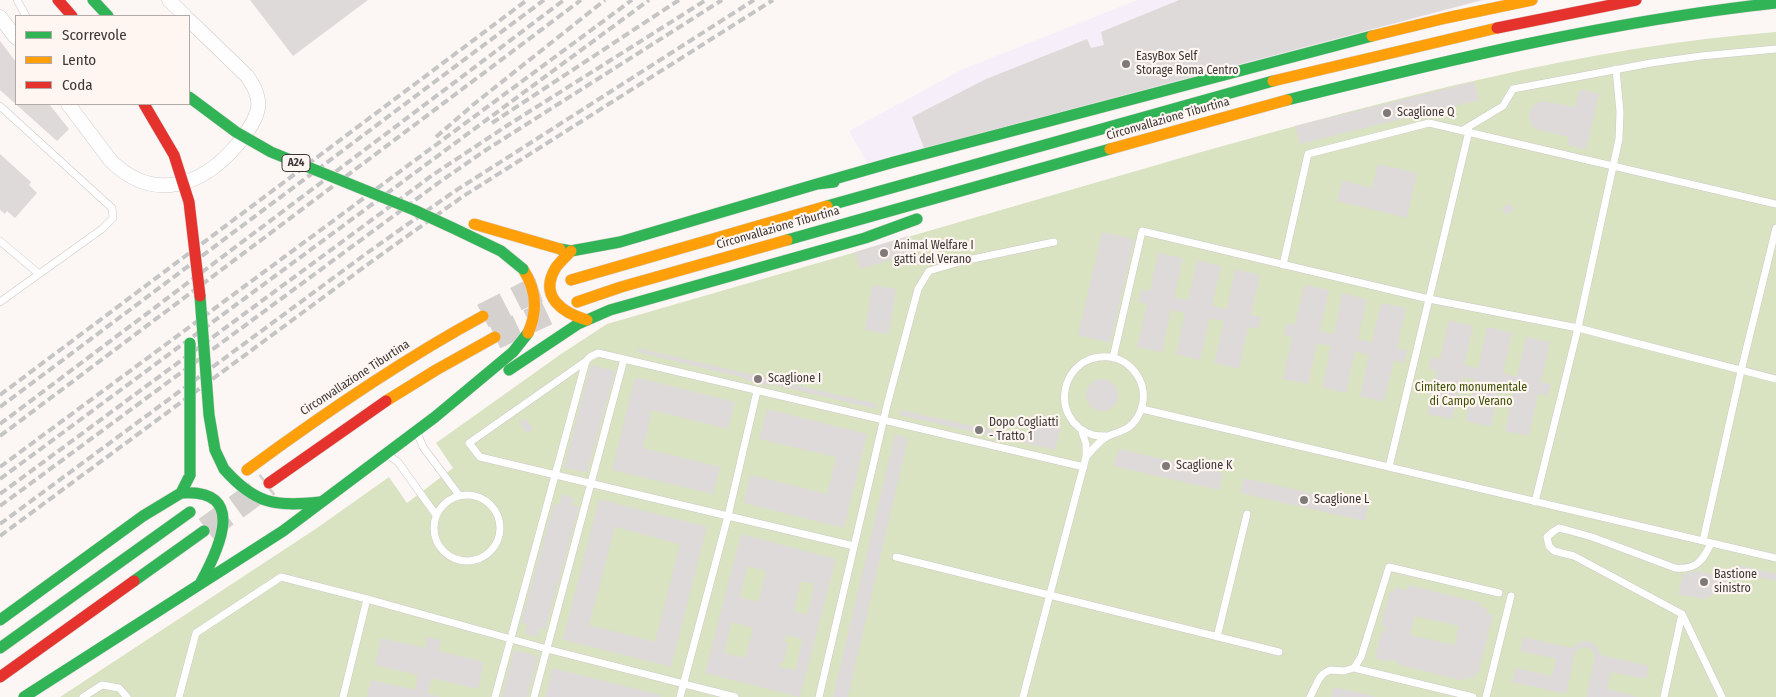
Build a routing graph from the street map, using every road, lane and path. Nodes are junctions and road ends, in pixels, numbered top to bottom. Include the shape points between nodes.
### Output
1 (17, 0) edge
2 (58, 0) edge
3 (93, 0) edge
4 (168, 0) edge
5 (1532, 0) edge
6 (1636, 0) edge
7 (1776, 3) edge
8 (109, 12) edge
9 (25, 15) edge
10 (71, 15) edge
11 (184, 15) edge
12 (0, 17) edge
13 (190, 21) edge
14 (15, 37) edge
15 (1776, 50) edge
16 (1616, 69) junction
17 (190, 98) edge
18 (69, 105) edge
19 (76, 105) edge
20 (145, 105) edge
21 (0, 106) edge
22 (1466, 131) junction
23 (93, 136) junction
24 (970, 165) junction
25 (1613, 166) junction
26 (1045, 168) junction
27 (817, 184) junction
28 (961, 203) dead end
29 (1776, 204) edge
30 (414, 210) junction
31 (928, 215) dead end
32 (1776, 228) edge
33 (0, 241) edge
34 (1054, 242) dead end
35 (566, 250) junction
36 (1283, 265) junction
37 (39, 274) junction
38 (197, 279) junction
39 (571, 280) dead end
40 (1429, 299) junction
41 (0, 302) edge
42 (577, 302) dead end
43 (483, 316) tunnel mouth
44 (587, 320) junction
45 (1578, 328) junction
46 (495, 337) tunnel mouth
47 (624, 358) junction
48 (1113, 358) junction
49 (586, 362) junction
50 (1741, 371) junction
51 (1776, 379) edge
52 (757, 391) junction
53 (466, 393) junction
54 (1142, 410) junction
55 (884, 421) junction
56 (1081, 429) junction
57 (417, 432) junction
58 (1108, 436) junction
59 (387, 454) junction
60 (1086, 457) junction
61 (1084, 466) junction
62 (1389, 467) junction
63 (247, 470) dead end
64 (556, 474) junction
65 (269, 483) tunnel mouth
66 (591, 483) junction
67 (181, 493) junction
68 (459, 496) junction
69 (320, 502) junction
70 (1535, 502) junction
71 (190, 512) dead end
72 (1247, 514) dead end
73 (436, 515) junction
74 (728, 516) junction
75 (204, 531) tunnel mouth
76 (1703, 541) junction
77 (1711, 543) junction
78 (854, 546) junction
79 (896, 557) dead end
80 (1776, 558) edge
81 (201, 582) junction
82 (1499, 593) dead end
83 (1050, 594) junction
84 (1511, 596) dead end
85 (367, 599) junction
86 (1682, 614) junction
87 (0, 620) edge
88 (1217, 637) junction
89 (511, 639) junction
90 (0, 648) edge
91 (547, 649) junction
92 (1279, 652) dead end
93 (1354, 668) junction
94 (0, 678) edge
95 (684, 683) junction
96 (24, 697) edge
97 (83, 697) edge
98 (127, 697) edge
99 (179, 697) edge
100 (343, 697) edge
101 (495, 697) edge
102 (534, 697) edge
103 (680, 697) edge
104 (735, 697) edge
105 (819, 697) edge
106 (1023, 697) edge
107 (1310, 697) edge
108 (1473, 697) edge
109 (1486, 697) edge
110 (1664, 697) edge
111 (1722, 697) edge

1 - 9 lane
2 - 10 highway
3 - 8 highway
4 - 11 street
5 - 27 highway via 1318,49
6 - 24 highway, Circonvallazione Tiburtina via 1326,67
7 - 26 highway, Circonvallazione Tiburtina via 1614,26 1453,60 1233,114
12 - 14 street
13 - 23 street via 253,85 258,107 242,139 225,159 204,174 188,182 157,186 118,167
15 - 16 lane via 1701,56
16 - 22 lane via 1513,89 1503,106
16 - 25 lane via 1620,112
17 - 30 highway, A24, bridge via 236,132 271,152
18 - 23 street
19 - 23 lane
20 - 38 highway, bridge via 174,155 183,178 192,222
21 - 37 lane via 112,208 113,218 102,228
22 - 25 lane
22 - 36 lane via 1429,124 1308,154
22 - 40 lane
24 - 27 highway
24 - 39 highway, Circonvallazione Tiburtina
25 - 29 lane
25 - 45 lane
26 - 28 highway
26 - 42 highway, Circonvallazione Tiburtina
27 - 35 highway via 620,242
30 - 35 highway, bridge
30 - 53 highway, bridge via 501,251 524,269 535,295 533,322 528,334 513,352
31 - 44 highway via 864,238 610,310
32 - 50 lane
33 - 37 lane
34 - 55 lane via 929,271 918,289
35 - 44 highway via 552,275 554,300 560,309
36 - 40 lane
36 - 48 lane via 1142,231
37 - 41 lane
38 - 67 highway, bridge via 190,356 190,476
38 - 69 highway, bridge via 212,438 224,469 244,490 266,502 290,505
40 - 45 lane
40 - 62 lane
43 - 63 highway, Circonvallazione Tiburtina via 375,379
44 - 53 highway via 501,375
45 - 50 lane
45 - 70 lane
46 - 65 highway via 400,390
47 - 49 lane via 598,353
47 - 52 lane
47 - 66 lane
48 - 54 lane via 1132,368 1139,377 1144,398
48 - 56 lane via 1093,358 1070,376 1065,404 1068,414
49 - 64 lane
49 - 64 lane via 469,443 480,457
50 - 51 lane
50 - 76 lane
52 - 55 lane
52 - 74 lane
53 - 57 highway
54 - 58 lane via 1129,427
54 - 62 lane
55 - 61 lane
55 - 78 lane
56 - 58 lane via 1094,435
56 - 60 lane
57 - 59 highway
57 - 68 lane via 423,446
58 - 60 lane
59 - 69 highway
59 - 73 lane via 398,462
60 - 61 lane
61 - 83 lane
62 - 70 lane
64 - 66 lane
64 - 89 lane
66 - 74 lane
66 - 91 lane
67 - 81 highway via 195,492 209,497 217,504 223,518 218,548
67 - 87 highway via 143,516
68 - 73 lane via 449,499
68 - 73 lane via 480,497 495,510 499,519 498,540 483,558 471,562 448,556 434,538
69 - 81 highway via 283,531
70 - 76 lane
71 - 90 highway
72 - 88 lane
74 - 78 lane
74 - 95 lane
75 - 94 highway
76 - 77 lane
77 - 80 lane
77 - 86 lane via 1704,558 1684,569 1559,528 1547,537 1554,551 1574,556
78 - 105 lane
79 - 83 lane
81 - 96 highway
82 - 93 lane via 1389,566 1361,657
83 - 88 lane
83 - 106 lane
84 - 109 lane
85 - 89 lane
85 - 99 lane via 281,578 196,633
85 - 100 lane
86 - 110 lane
86 - 111 lane
88 - 92 lane
89 - 91 lane
89 - 101 lane
91 - 95 lane
91 - 102 lane
93 - 107 lane via 1330,670 1323,674
93 - 108 lane
95 - 103 lane
95 - 104 lane
97 - 98 lane via 102,685 119,688

